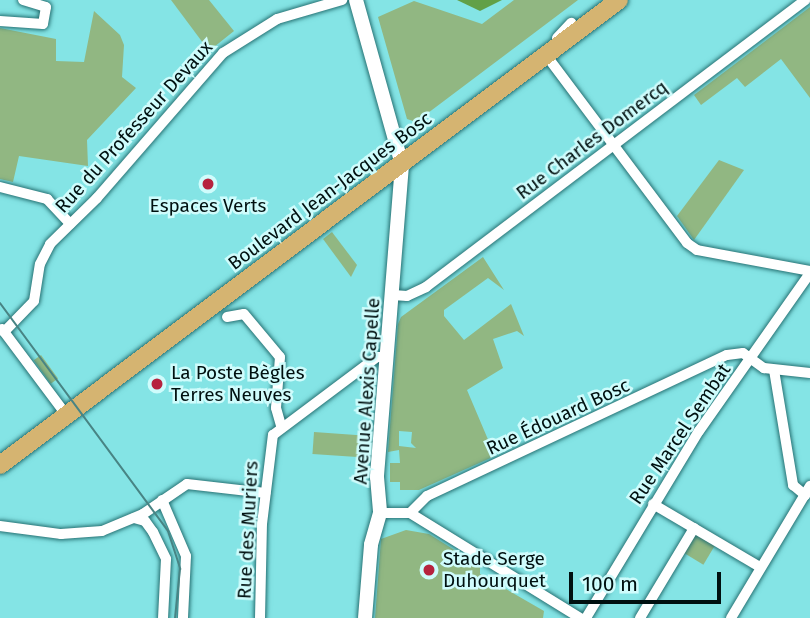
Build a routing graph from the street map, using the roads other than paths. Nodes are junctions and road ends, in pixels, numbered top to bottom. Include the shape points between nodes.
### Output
1 (23, 0) edge
2 (342, 0) edge
3 (356, 0) edge
4 (602, 0) edge
5 (619, 0) edge
6 (806, 0) edge
7 (0, 21) edge
8 (571, 23) junction
9 (546, 55) junction
10 (528, 56) junction
11 (615, 145) junction
12 (401, 159) junction
13 (0, 187) edge
14 (70, 224) junction
15 (810, 272) edge
16 (393, 295) junction
17 (227, 317) dead end
18 (2, 329) edge
19 (387, 357) junction
20 (751, 359) junction
21 (720, 361) junction
22 (743, 370) junction
23 (774, 370) junction
24 (810, 373) edge
25 (63, 412) junction
26 (281, 426) junction
27 (0, 452) edge
28 (0, 466) edge
29 (808, 490) edge
30 (265, 493) junction
31 (162, 500) junction
32 (653, 504) junction
33 (380, 513) junction
34 (410, 513) junction
35 (134, 518) junction
36 (0, 526) edge
37 (694, 528) junction
38 (760, 567) junction
39 (163, 618) edge
40 (183, 618) edge
41 (261, 618) edge
42 (365, 618) edge
43 (580, 618) edge
44 (586, 618) edge
45 (640, 618) edge
46 (731, 618) edge

1 - 7 street via 46,8 43,24
2 - 14 street, Rue du Professeur Devaux via 277,19 223,53
3 - 12 street
4 - 8 main road, Boulevard Jean-Jacques Bosc
5 - 9 main road, Boulevard Jean-Jacques Bosc
6 - 11 street, Rue Charles Domercq
8 - 9 street
8 - 10 main road, Boulevard Jean-Jacques Bosc
9 - 10 street
9 - 11 street
9 - 12 main road, Boulevard Jean-Jacques Bosc
10 - 12 main road, Boulevard Jean-Jacques Bosc
11 - 15 street via 697,250
11 - 16 street, Rue Charles Domercq via 426,287 408,296
12 - 16 street, Avenue Alexis Capelle
12 - 25 main road, Boulevard Jean-Jacques Bosc
13 - 14 street via 47,199
14 - 18 street, Rue du Professeur Devaux via 44,253 28,311
15 - 20 street, Rue Marcel Sembat
16 - 19 street, Avenue Alexis Capelle
17 - 26 street, Rue des Muriers via 244,314 280,357 276,408
18 - 25 street
19 - 26 street via 377,357
19 - 33 street, Avenue Alexis Capelle via 377,477
20 - 21 street, Rue Édouard Bosc via 735,352
20 - 22 street, Rue Marcel Sembat
20 - 23 street
21 - 22 street
21 - 34 street, Rue Édouard Bosc via 428,496
22 - 32 street, Rue Marcel Sembat
23 - 24 street
23 - 29 street via 793,485
25 - 27 main road, Boulevard Jean-Jacques Bosc
25 - 28 main road, Boulevard Jean-Jacques Bosc
26 - 30 street, Rue des Muriers via 271,443
29 - 38 street
30 - 31 street via 187,484
30 - 41 street, Rue des Muriers
31 - 35 street
31 - 40 street via 186,556
32 - 37 street
32 - 44 street, Rue Marcel Sembat
33 - 34 street
33 - 42 street, Avenue Alexis Capelle via 371,545
34 - 43 street
35 - 36 street via 86,534
35 - 39 street via 153,532 166,559
37 - 38 street
37 - 45 street
38 - 46 street

